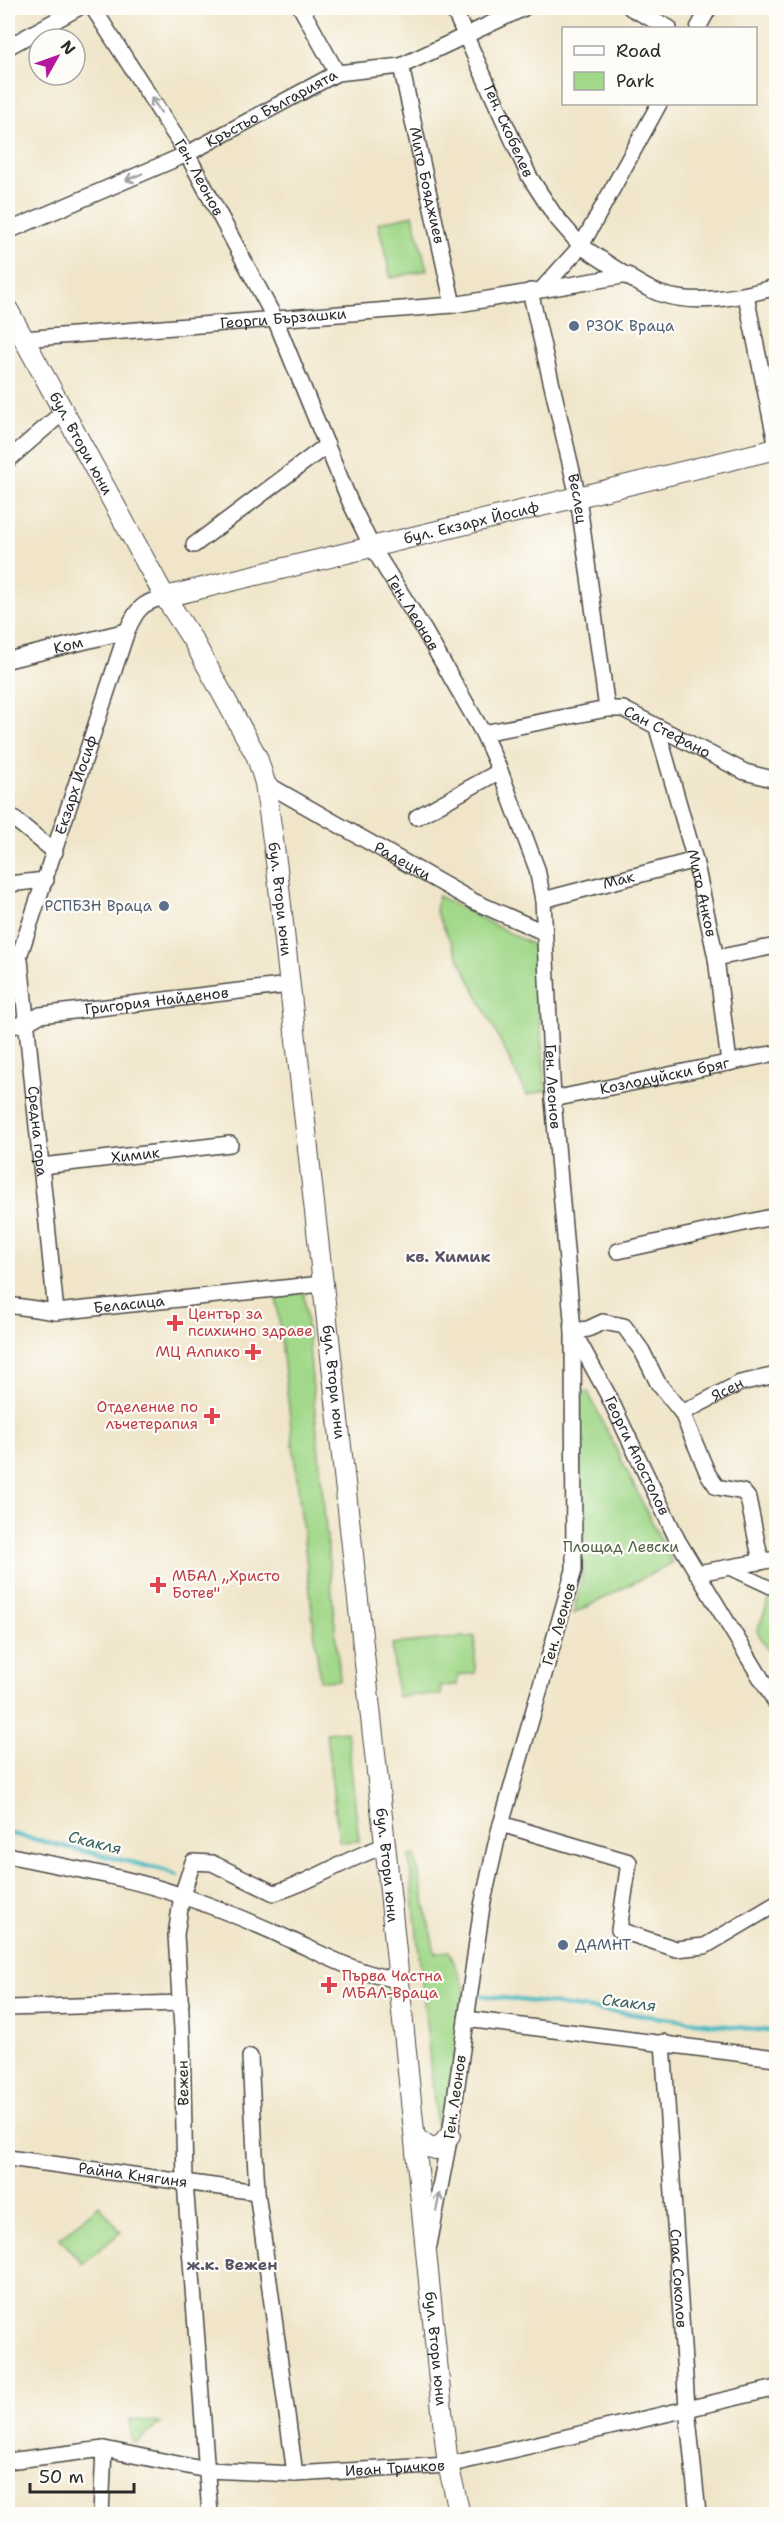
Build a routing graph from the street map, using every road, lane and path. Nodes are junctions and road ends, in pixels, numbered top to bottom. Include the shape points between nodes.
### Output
1 (78, 8) edge
2 (93, 8) edge
3 (301, 8) edge
4 (453, 8) edge
5 (524, 8) edge
6 (631, 8) edge
7 (709, 8) edge
8 (667, 27) edge
9 (699, 27) edge
10 (467, 35) junction
11 (8, 47) edge
12 (401, 66) junction
13 (337, 73) junction
14 (658, 105) edge
15 (188, 154) junction
16 (8, 231) edge
17 (581, 246) junction
18 (628, 275) junction
19 (777, 287) edge
20 (536, 290) junction
21 (746, 296) junction
22 (453, 305) junction
23 (8, 310) edge
24 (275, 320) junction
25 (23, 339) junction
26 (62, 413) junction
27 (777, 442) edge
28 (327, 445) junction
29 (777, 449) edge
30 (8, 460) edge
31 (578, 497) junction
32 (194, 545) dead end
33 (372, 547) junction
34 (165, 597) junction
35 (127, 631) junction
36 (8, 660) edge
37 (608, 709) junction
38 (657, 728) junction
39 (483, 733) junction
40 (500, 771) junction
41 (777, 780) edge
42 (265, 783) junction
43 (8, 814) edge
44 (417, 817) dead end
45 (55, 852) junction
46 (695, 860) junction
47 (46, 880) junction
48 (8, 885) edge
49 (543, 900) junction
50 (543, 932) junction
51 (777, 946) edge
52 (20, 952) junction
53 (716, 958) junction
54 (289, 985) junction
55 (8, 990) edge
56 (26, 1023) junction
57 (8, 1027) edge
58 (777, 1053) edge
59 (729, 1063) junction
60 (553, 1099) junction
61 (230, 1144) dead end
62 (42, 1166) junction
63 (777, 1216) edge
64 (618, 1251) dead end
65 (322, 1284) junction
66 (8, 1305) edge
67 (56, 1312) junction
68 (573, 1331) junction
69 (777, 1375) edge
70 (682, 1413) junction
71 (769, 1561) edge
72 (729, 1568) junction
73 (697, 1573) junction
74 (777, 1590) edge
75 (777, 1703) edge
76 (501, 1824) junction
77 (385, 1846) junction
78 (8, 1855) edge
79 (182, 1895) junction
80 (777, 1904) edge
81 (400, 1980) junction
82 (181, 2003) junction
83 (8, 2008) edge
84 (466, 2019) junction
85 (663, 2042) junction
86 (250, 2057) dead end
87 (777, 2058) edge
88 (450, 2136) junction
89 (416, 2138) junction
90 (8, 2158) edge
91 (185, 2182) junction
92 (257, 2192) junction
93 (427, 2259) junction
94 (777, 2388) edge
95 (687, 2409) junction
96 (104, 2449) junction
97 (8, 2461) edge
98 (448, 2465) junction
99 (207, 2470) junction
100 (295, 2474) junction
101 (100, 2514) edge
102 (210, 2514) edge
103 (460, 2514) edge
104 (698, 2514) edge

1 - 11 street
15 -> 2 street, Ген. Леонов
3 - 13 street
4 - 10 street, Ген. Скобелев
5 - 10 street, Кръстьо Българията
6 - 8 street
7 - 9 street
10 - 12 street, Кръстьо Българията
10 - 17 street, Ген. Скобелев via 529,176
12 - 13 street, Кръстьо Българията
12 - 22 street, Мито Бояджиев
13 - 15 street, Кръстьо Българията
14 - 17 street
15 -> 16 street, Кръстьо Българията
15 - 24 street, Ген. Леонов
17 - 18 street, Ген. Скобелев
17 - 20 street
18 - 20 street, Георги Бързашки
18 - 21 street, Ген. Скобелев via 661,294 697,300
19 - 21 street, Ген. Скобелев
20 - 22 street, Георги Бързашки
20 - 31 street, Веслец
21 - 27 street
22 - 24 street, Георги Бързашки
23 - 25 street, бул. Втори юни
24 - 25 street, Георги Бързашки
24 - 28 street, Ген. Леонов
25 - 26 street, бул. Втори юни
26 - 30 street
26 - 34 street, бул. Втори юни
28 - 32 street
28 - 33 street, Ген. Леонов
29 - 31 street, бул. Екзарх Йосиф
31 - 33 street, бул. Екзарх Йосиф
31 - 37 street, Веслец
33 - 34 street, бул. Екзарх Йосиф
33 - 39 street, Ген. Леонов
34 - 35 street, Екзарх Йосиф via 149,601
34 - 42 street, бул. Втори юни via 249,741
35 - 36 street, Ком
35 - 45 street, Екзарх Йосиф
37 - 38 street, Сан Стефано via 623,709
37 - 39 street, Сан Стефано
38 - 41 street, Сан Стефано via 745,772
38 - 46 street, Мито Анков
39 - 40 street, Ген. Леонов
40 - 44 street
40 - 49 street, Ген. Леонов via 537,869
42 - 50 street, Радецки via 473,902
42 - 54 street, бул. Втори юни
43 - 45 street
45 - 47 street, Екзарх Йосиф
46 - 49 street, Мак
46 - 53 street, Мито Анков
47 - 48 street
47 - 52 street, Екзарх Йосиф
49 - 50 street, Ген. Леонов
50 - 60 street, Ген. Леонов
51 - 53 street
52 - 55 street, Екзарх Йосиф
52 - 56 street, Средна гора
53 - 59 street, Мито Анков
54 - 56 street, Григория Найденов via 40,1015
54 - 65 street, бул. Втори юни
56 - 57 street, Григория Найденов
56 - 62 street, Средна гора
58 - 59 street, Козлодуйски бряг
59 - 60 street, Козлодуйски бряг
60 - 68 street, Ген. Леонов
61 - 62 street, Химик
62 - 67 street, Средна гора
63 - 64 street
65 - 67 street, Беласица
65 - 77 street, бул. Втори юни
66 - 67 street, Беласица
68 - 70 street via 603,1322 624,1326 658,1383
68 - 73 street, Георги Апостолов
68 - 76 street, Ген. Леонов via 574,1570
69 - 70 street, Ясен via 740,1383
70 - 71 street via 717,1487 743,1492 748,1498
71 - 72 street
72 - 73 street
72 - 74 street
73 - 75 street, Георги Апостолов
76 - 80 street via 629,1862 619,1930 676,1949 705,1946
76 - 84 street, Ген. Леонов via 482,1906
77 - 79 street, Вежен via 274,1893 212,1863 193,1862
77 - 81 street, бул. Втори юни
78 - 79 street
79 - 81 street via 345,1966 376,1977
79 - 82 street, Вежен via 176,1935
81 - 89 street, бул. Втори юни
82 - 83 street
82 - 91 street, Вежен
84 - 85 street
84 - 88 street, Ген. Леонов
85 - 87 street
85 - 95 street, Спас Соколов
86 - 92 street
88 - 89 street via 436,2149
93 -> 88 street, Ген. Леонов
89 - 93 street, бул. Втори юни
90 - 91 street, Райна Княгиня
91 - 92 street, Райна Княгиня
91 - 99 street, Вежен
92 - 100 street
93 - 98 street, бул. Втори юни
94 - 95 street, Иван Тричков
95 - 98 street, Иван Тричков
95 - 104 street, Спас Соколов
96 - 97 street, Иван Тричков
96 - 99 street, Иван Тричков
96 - 101 street
98 - 100 street, Иван Тричков
98 - 103 street, бул. Втори юни
99 - 100 street, Иван Тричков
99 - 102 street, Вежен

